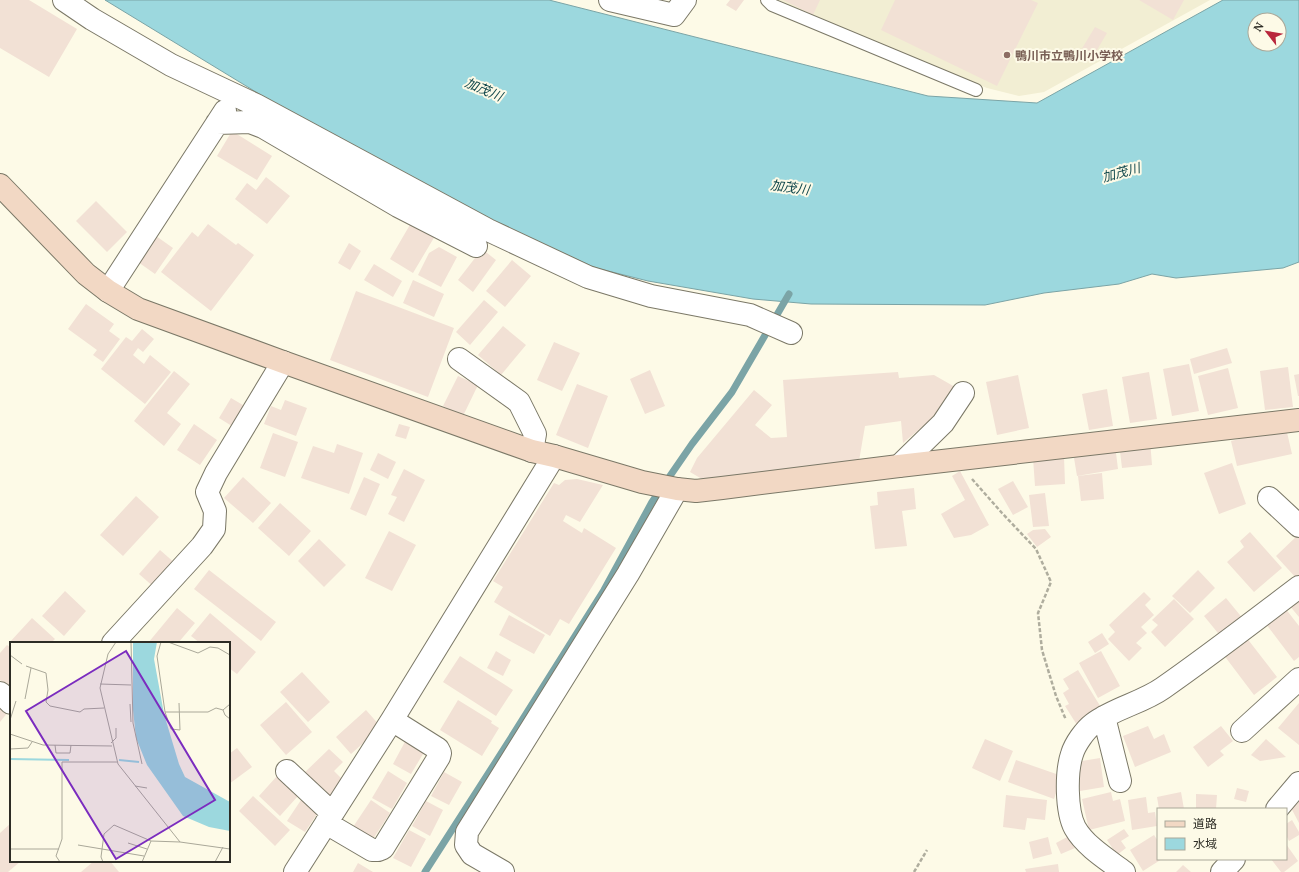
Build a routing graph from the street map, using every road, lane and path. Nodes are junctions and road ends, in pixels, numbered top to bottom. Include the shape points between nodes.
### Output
1 (64, 0) edge
2 (610, 0) edge
3 (685, 0) edge
4 (767, 0) edge
5 (976, 90) dead end
6 (235, 95) junction
7 (217, 123) junction
8 (0, 185) edge
9 (476, 246) dead end
10 (108, 291) junction
11 (791, 333) dead end
12 (459, 360) dead end
13 (283, 362) junction
14 (963, 393) dead end
15 (1299, 420) edge
16 (532, 451) junction
17 (554, 456) junction
18 (955, 460) junction
19 (899, 466) junction
20 (677, 489) junction
21 (1269, 498) dead end
22 (1299, 526) edge
23 (1299, 587) edge
24 (114, 642) edge
25 (1299, 679) edge
26 (0, 693) edge
27 (10, 702) edge
28 (1104, 717) junction
29 (392, 720) junction
30 (1242, 731) dead end
31 (1080, 741) junction
32 (286, 770) dead end
33 (1120, 781) dead end
34 (1299, 783) edge
35 (1278, 808) edge
36 (329, 818) junction
37 (927, 850) dead end
38 (1233, 860) edge
39 (295, 872) edge
40 (503, 872) edge
41 (914, 872) edge
42 (1124, 872) edge
43 (1222, 872) edge

1 - 6 street via 171,65
2 - 3 street via 674,14
4 - 5 lane via 772,5
6 - 7 street
6 - 11 street via 488,230 588,277 651,296 750,316
7 - 9 street via 250,122 263,127 398,206
7 - 10 street
8 - 10 street via 86,274
10 - 13 street via 138,309
12 - 16 street via 519,402 535,434
13 - 16 street
13 - 24 street via 207,492 215,512 214,529 202,546
14 - 19 street via 943,423
15 - 18 street
16 - 17 street
17 - 20 street via 642,482
17 - 29 street
18 - 19 street
18 - 31 path via 1036,549 1051,582 1038,614 1042,650 1072,736
19 - 20 street via 722,488
20 - 40 street via 628,574 467,832 466,845 472,854
21 - 22 street
23 - 28 street via 1161,690
25 - 30 street
26 - 27 street
28 - 31 street via 1092,725
28 - 33 street
29 - 36 street
29 - 36 street via 438,749 440,753 383,848 372,850
31 - 42 street via 1072,753 1068,775 1068,805 1075,828 1091,848
32 - 36 street
34 - 35 street
36 - 39 street
37 - 41 path
38 - 43 street

